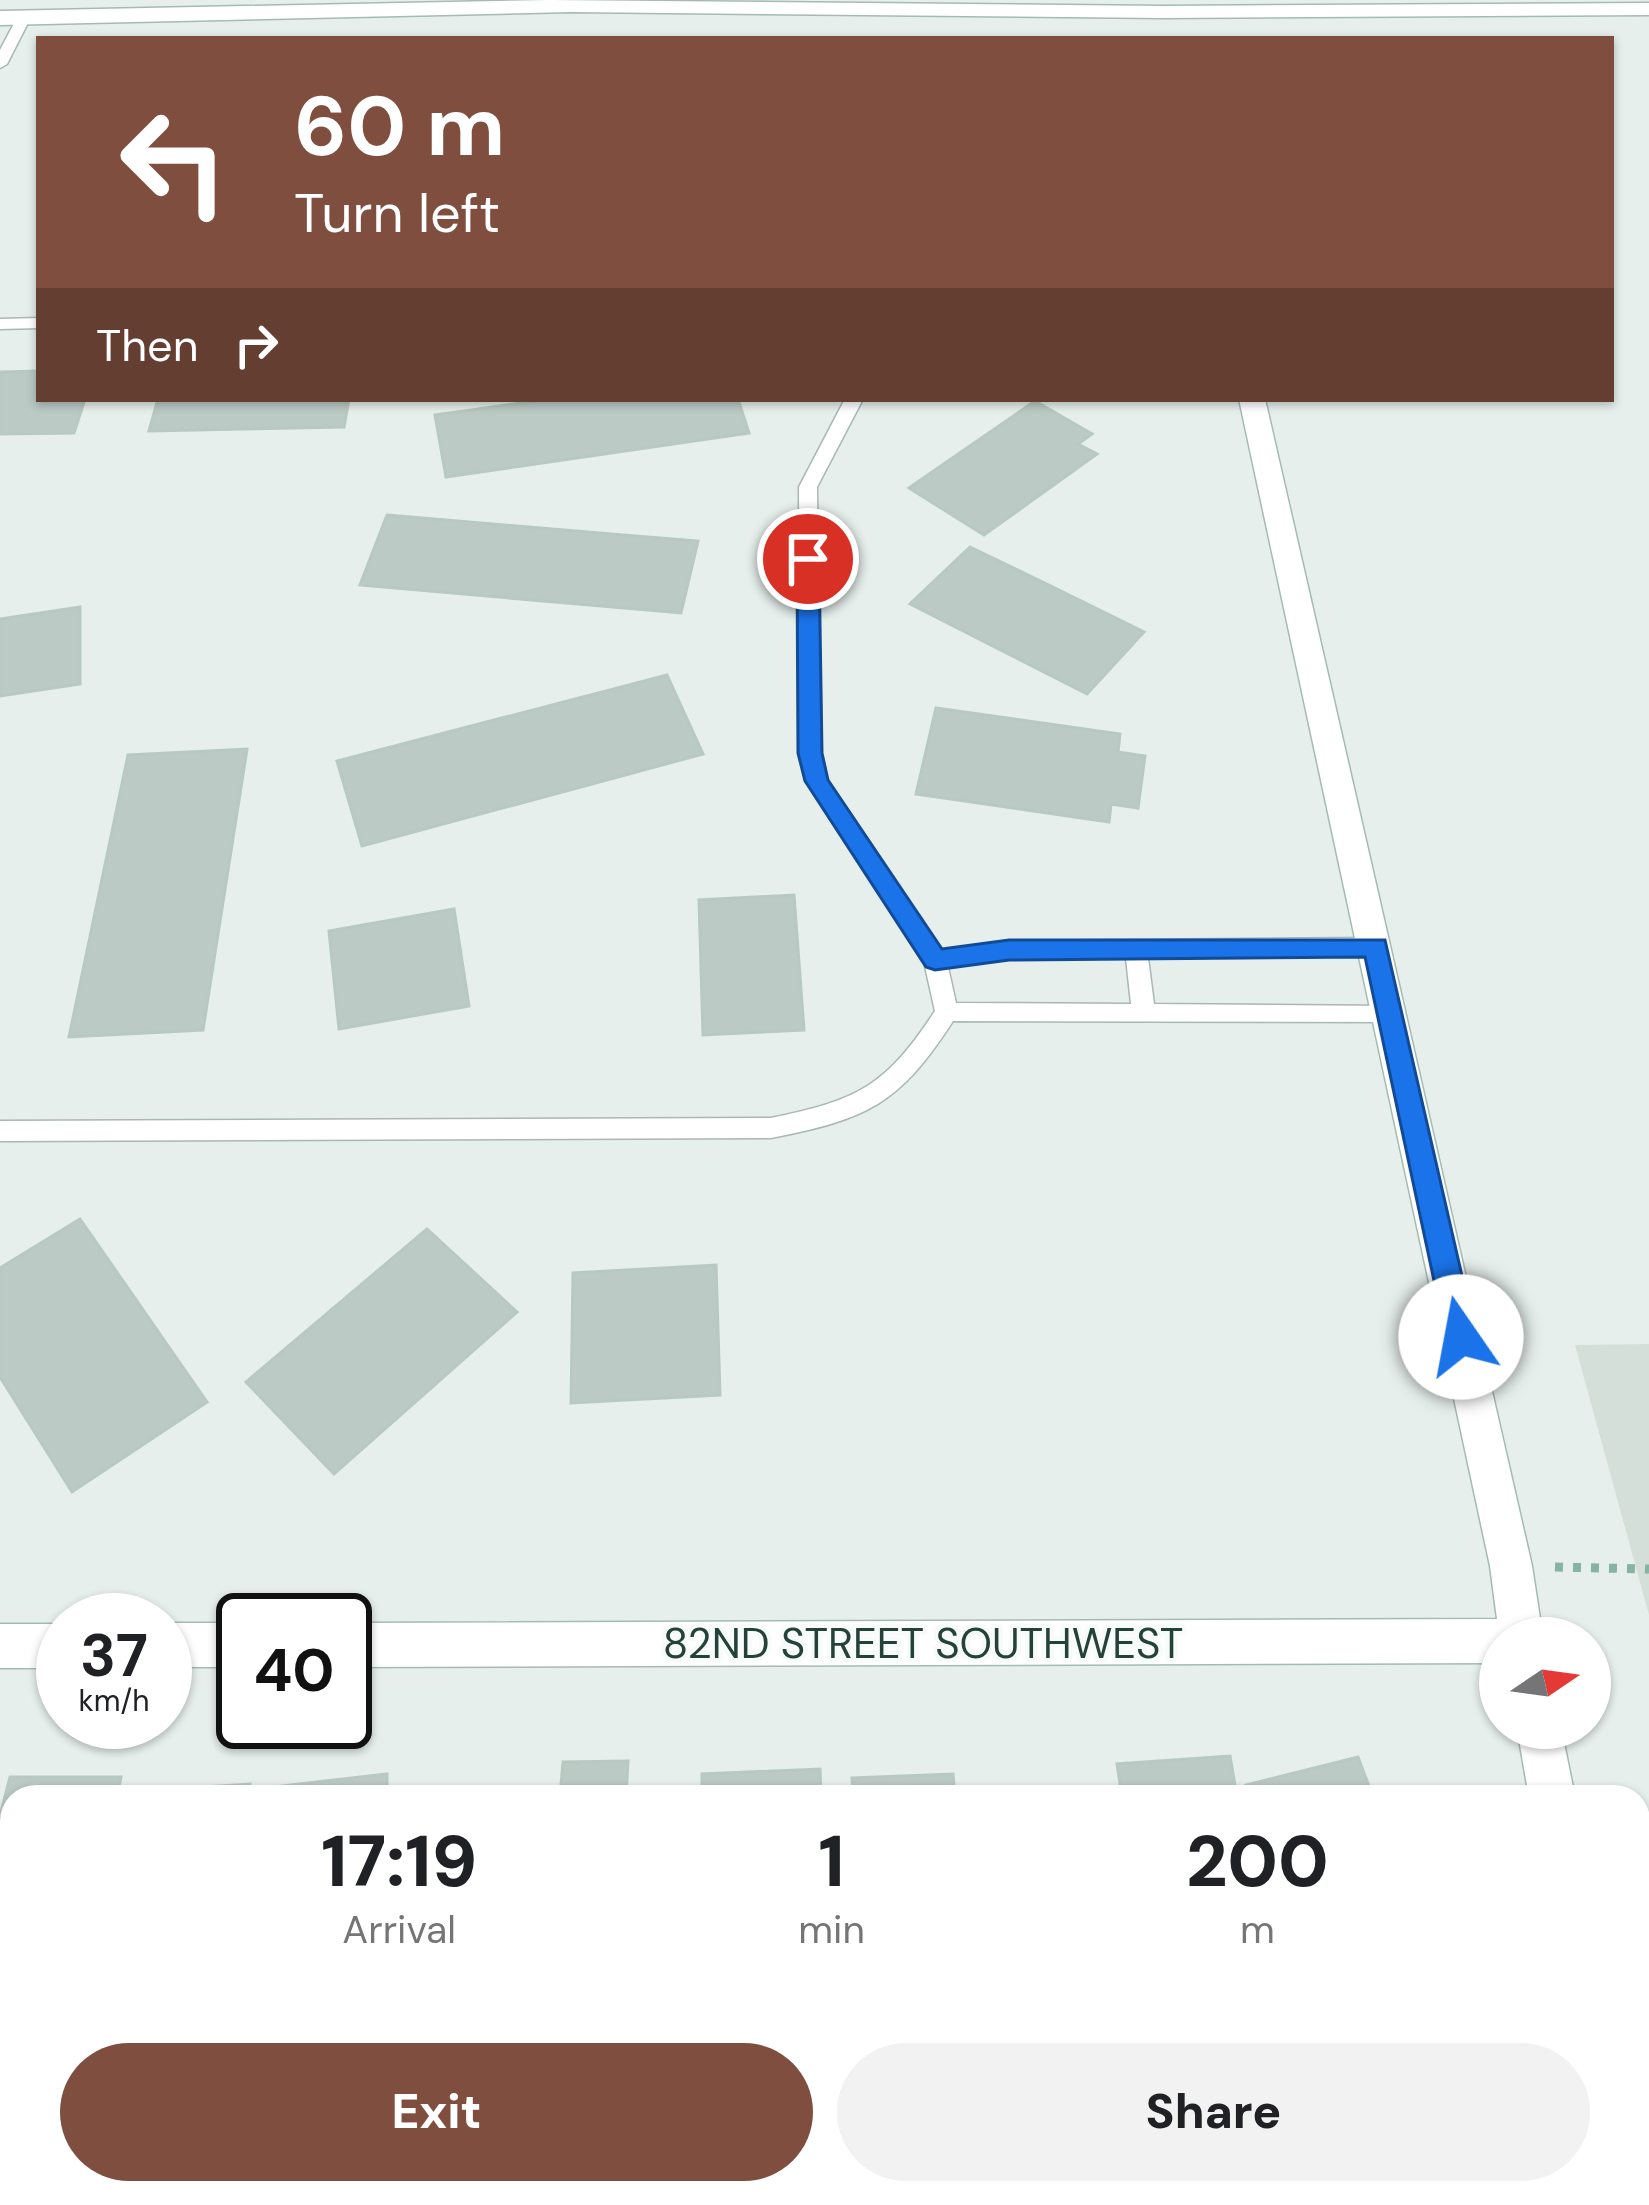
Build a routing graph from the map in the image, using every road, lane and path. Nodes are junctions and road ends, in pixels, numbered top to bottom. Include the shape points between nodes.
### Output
1 (1648, 4) edge
2 (1305, 5) edge
3 (1163, 6) edge
4 (174, 7) edge
5 (218, 7) edge
6 (12, 18) edge
7 (1170, 36) edge
8 (0, 64) edge
9 (36, 323) edge
10 (0, 324) edge
11 (852, 402) edge
12 (1253, 402) edge
13 (1376, 947) junction
14 (1136, 949) junction
15 (935, 960) junction
16 (947, 1012) junction
17 (1144, 1014) junction
18 (1391, 1016) junction
19 (0, 1131) edge
20 (1511, 1566) junction
21 (1649, 1569) edge
22 (1518, 1617) edge
23 (1479, 1641) edge
24 (372, 1645) edge
25 (0, 1646) edge
26 (36, 1646) edge
27 (1543, 1749) edge
28 (1550, 1785) edge

1 - 2 street
2 - 3 street
3 - 5 street
3 - 7 street
4 - 5 street
4 - 6 street
6 - 8 lane
9 - 10 lane
11 - 15 lane via 808,487 810,753 817,781
12 - 13 street
13 - 14 lane
13 - 18 street
14 - 15 lane
14 - 17 lane
15 - 16 lane
16 - 17 lane
16 - 19 lane via 901,1080 841,1114 771,1128
17 - 18 lane
18 - 20 street
20 - 21 path
20 - 22 street
23 - 24 street, 82ND STREET SOUTHWEST
25 - 26 street
27 - 28 street

